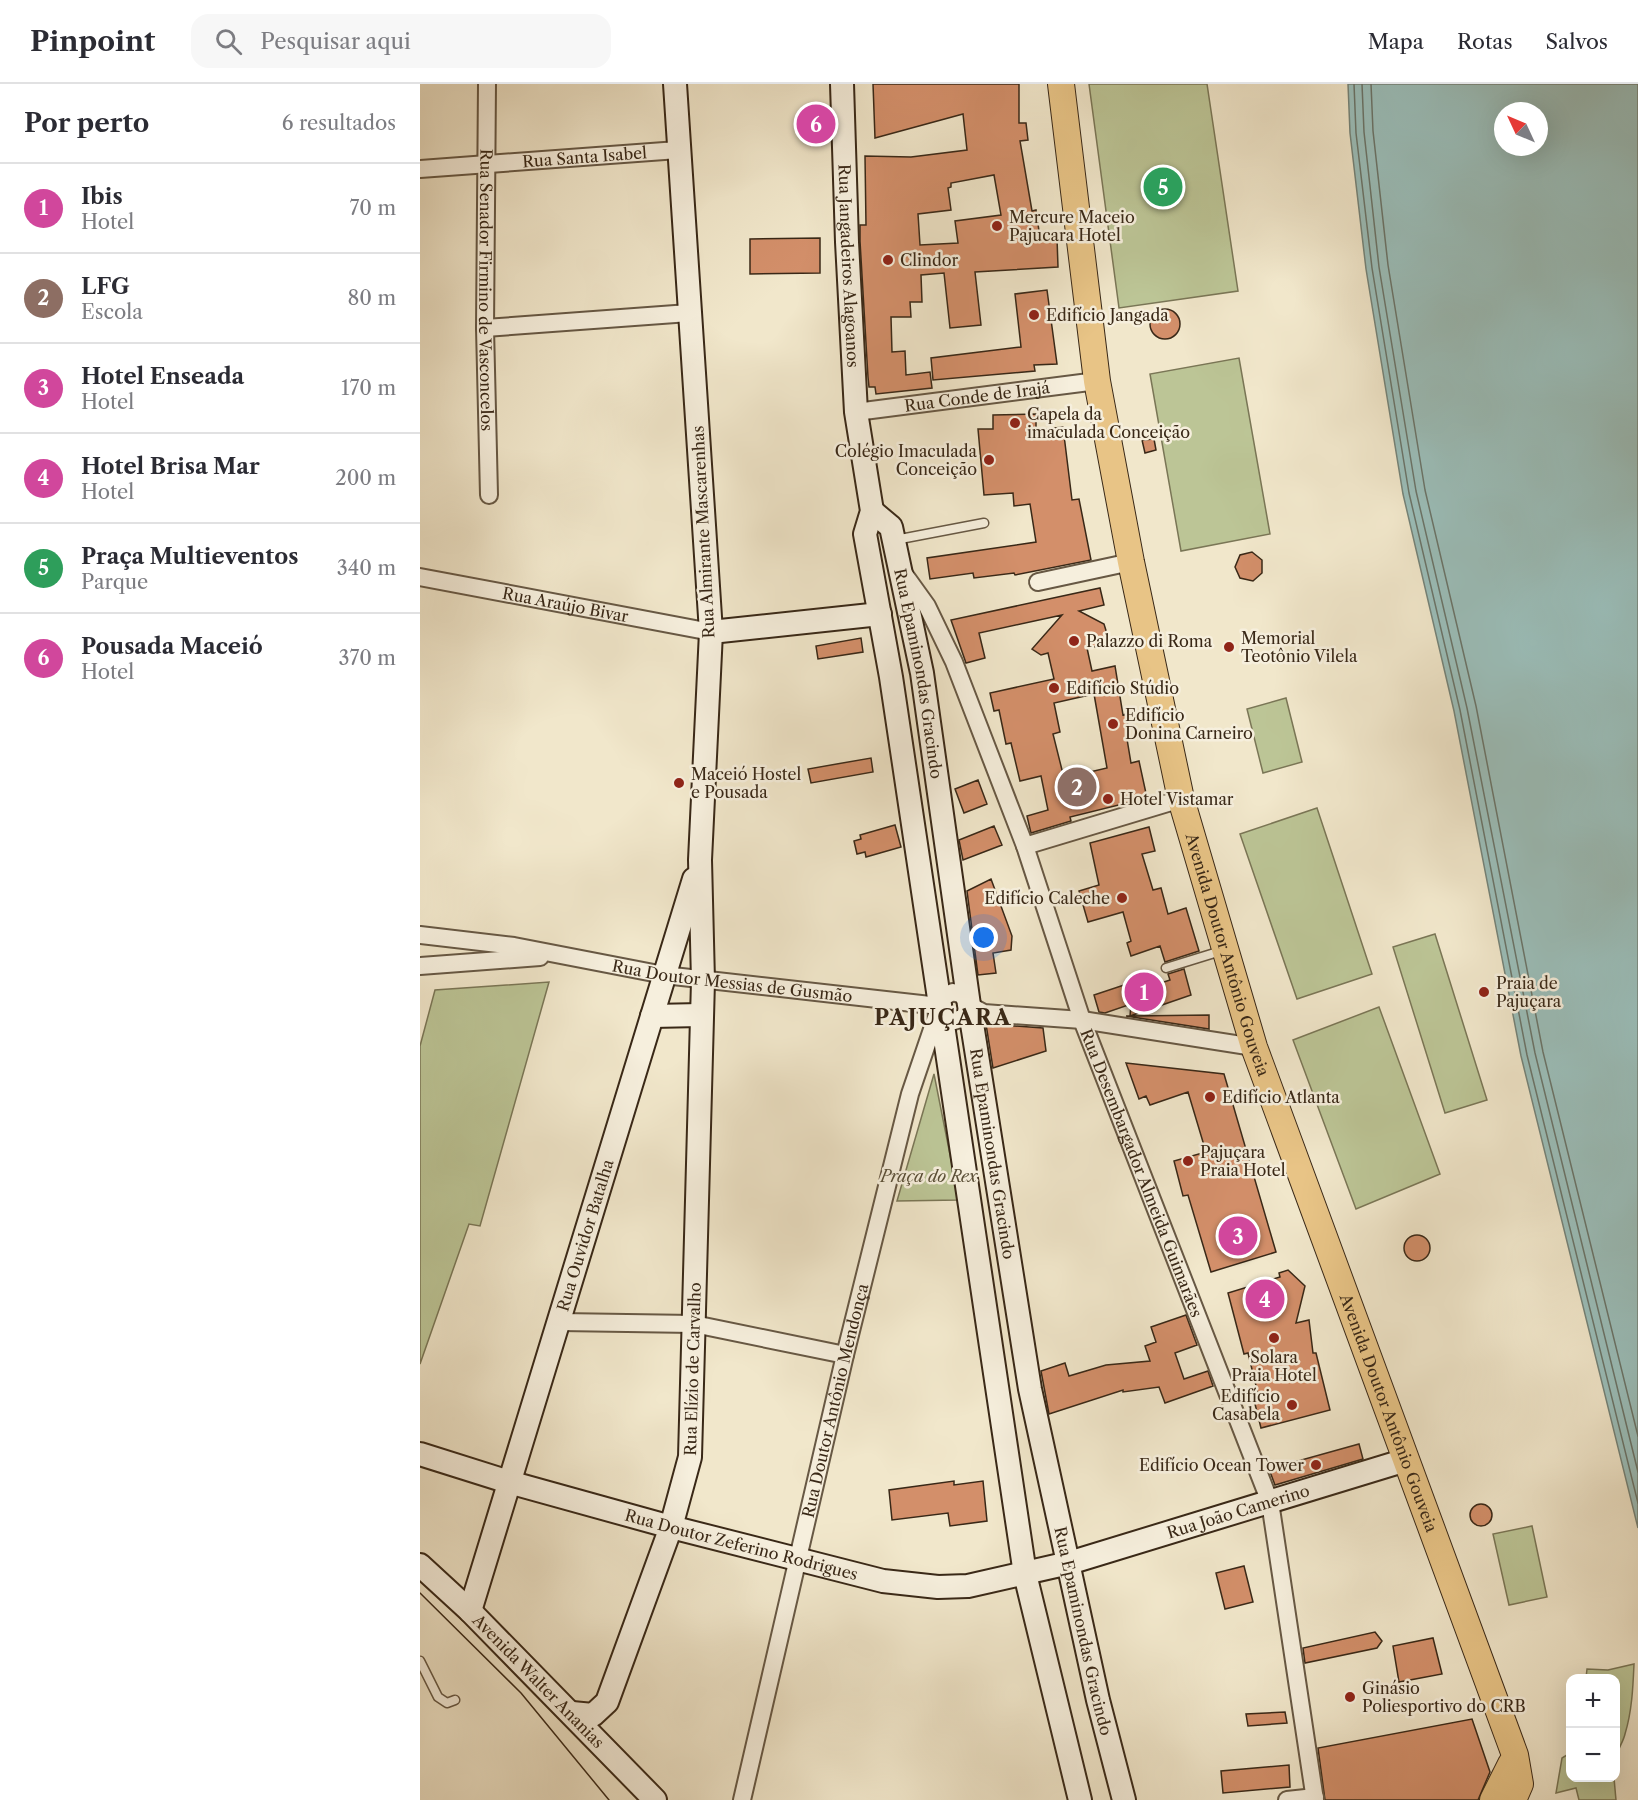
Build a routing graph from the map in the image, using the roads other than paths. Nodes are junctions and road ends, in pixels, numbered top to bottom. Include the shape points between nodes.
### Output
1 (487, 84) edge
2 (675, 84) edge
3 (842, 84) edge
4 (1061, 84) edge
5 (678, 150) junction
6 (487, 166) junction
7 (420, 169) edge
8 (689, 313) junction
9 (485, 328) junction
10 (1098, 381) junction
11 (856, 412) junction
12 (489, 495) dead end
13 (872, 511) junction
14 (984, 523) dead end
15 (894, 540) junction
16 (1131, 562) junction
17 (900, 568) junction
18 (420, 578) edge
19 (1038, 582) dead end
20 (880, 614) junction
21 (711, 632) junction
22 (1181, 799) junction
23 (1024, 846) junction
24 (700, 860) junction
25 (420, 935) edge
26 (478, 942) junction
27 (1225, 950) junction
28 (562, 956) junction
29 (475, 962) junction
30 (420, 966) edge
31 (1166, 968) dead end
32 (664, 975) junction
33 (703, 981) junction
34 (969, 1005) junction
35 (939, 1006) junction
36 (701, 1015) junction
37 (652, 1016) junction
38 (1082, 1020) junction
39 (1254, 1047) junction
40 (560, 1322) junction
41 (694, 1324) junction
42 (845, 1355) junction
43 (1030, 1389) junction
44 (997, 1395) junction
45 (420, 1454) edge
46 (1406, 1461) junction
47 (509, 1482) junction
48 (1270, 1502) junction
49 (671, 1527) junction
50 (798, 1560) junction
51 (1070, 1563) junction
52 (420, 1565) edge
53 (1025, 1574) junction
54 (470, 1611) junction
55 (420, 1661) edge
56 (455, 1700) dead end
57 (572, 1713) junction
58 (1515, 1755) junction
59 (1315, 1799) edge
60 (655, 1800) edge
61 (742, 1800) edge
62 (1080, 1800) edge
63 (1124, 1800) edge
64 (1287, 1800) edge
65 (1493, 1800) edge
66 (1514, 1800) edge

1 - 6 street, Rua Senador Firmino de Vasconcelos
2 - 5 street, Rua Almirante Mascarenhas
3 - 11 street, Rua Jangadeiros Alagoanos
4 - 10 main road, Avenida Doutor Antônio Gouveia
5 - 6 street, Rua Santa Isabel
5 - 8 street, Rua Almirante Mascarenhas
6 - 7 street, Rua Santa Isabel
6 - 9 street, Rua Senador Firmino de Vasconcelos
8 - 9 street
8 - 21 street, Rua Almirante Mascarenhas
9 - 12 street, Rua Senador Firmino de Vasconcelos
10 - 11 street, Rua Conde de Irajá
10 - 16 main road, Avenida Doutor Antônio Gouveia
11 - 13 street, Rua Epaminondas Gracindo
13 - 15 street, Rua Epaminondas Gracindo via 891,526
13 - 20 street, Rua Epaminondas Gracindo via 865,534
14 - 15 lane
15 - 17 street, Rua Epaminondas Gracindo
16 - 19 street
16 - 22 main road, Avenida Doutor Antônio Gouveia
17 - 23 street, Rua Desembargador Almeida Guimarães via 941,631
17 - 34 street, Rua Epaminondas Gracindo via 922,673
18 - 21 street, Rua Araújo Bivar
20 - 21 street
20 - 35 street, Rua Epaminondas Gracindo
21 - 24 street, Rua Almirante Mascarenhas
22 - 23 street
22 - 27 main road, Avenida Doutor Antônio Gouveia
23 - 38 street, Rua Desembargador Almeida Guimarães
24 - 32 street, Rua Ouvidor Batalha
24 - 33 street, Rua Almirante Mascarenhas
25 - 26 street, Rua Doutor Messias de Gusmão
26 - 28 street, Rua Doutor Messias de Gusmão
26 - 29 street
27 - 31 lane
27 - 39 main road, Avenida Doutor Antônio Gouveia
28 - 29 street, Rua Doutor Messias de Gusmão
28 - 32 street, Rua Doutor Messias de Gusmão
29 - 30 street, Rua Doutor Messias de Gusmão
32 - 33 street, Rua Doutor Messias de Gusmão
32 - 37 street, Rua Ouvidor Batalha
33 - 35 street, Rua Doutor Messias de Gusmão
33 - 36 street, Rua Elízio de Carvalho
34 - 35 street via 964,1017 954,1021 945,1017
34 - 38 street via 984,1013
34 - 43 street, Rua Epaminondas Gracindo
35 - 42 street, Rua Doutor Antônio Mendonça via 910,1095
35 - 44 street, Rua Epaminondas Gracindo
36 - 37 street
36 - 41 street, Rua Elízio de Carvalho
37 - 40 street, Rua Ouvidor Batalha
38 - 39 street
38 - 48 street, Rua Desembargador Almeida Guimarães
39 - 46 main road, Avenida Doutor Antônio Gouveia
40 - 41 street
40 - 47 street, Rua Ouvidor Batalha
41 - 42 street
41 - 49 street, Rua Elízio de Carvalho via 690,1457
42 - 50 street, Rua Doutor Antônio Mendonça
43 - 44 street
43 - 51 street, Rua Epaminondas Gracindo
44 - 53 street, Rua Epaminondas Gracindo
45 - 47 street, Rua Doutor Zeferino Rodrigues
46 - 48 street, Rua João Camerino
46 - 58 main road, Avenida Doutor Antônio Gouveia
47 - 49 street, Rua Doutor Zeferino Rodrigues
47 - 54 street, Rua Ouvidor Batalha
48 - 51 street, Rua João Camerino
48 - 59 street, Rua Desembargador Almeida Guimarães
49 - 50 street, Rua Doutor Zeferino Rodrigues
49 - 57 street, Rua Elízio de Carvalho via 607,1702 593,1715
50 - 53 street, Rua Doutor Zeferino Rodrigues via 907,1585 968,1586
50 - 61 street, Rua Doutor Antônio Mendonça
51 - 53 street, Rua Doutor Zeferino Rodrigues
51 - 63 street, Rua Epaminondas Gracindo via 1098,1700
52 - 54 street, Avenida Walter Ananias
53 - 62 street, Rua Epaminondas Gracindo
54 - 57 street, Avenida Walter Ananias
55 - 56 lane via 438,1697 447,1703
57 - 60 street, Avenida Walter Ananias
58 - 65 main road
58 - 66 main road, Avenida Doutor Antônio Gouveia via 1520,1784
59 - 64 street

